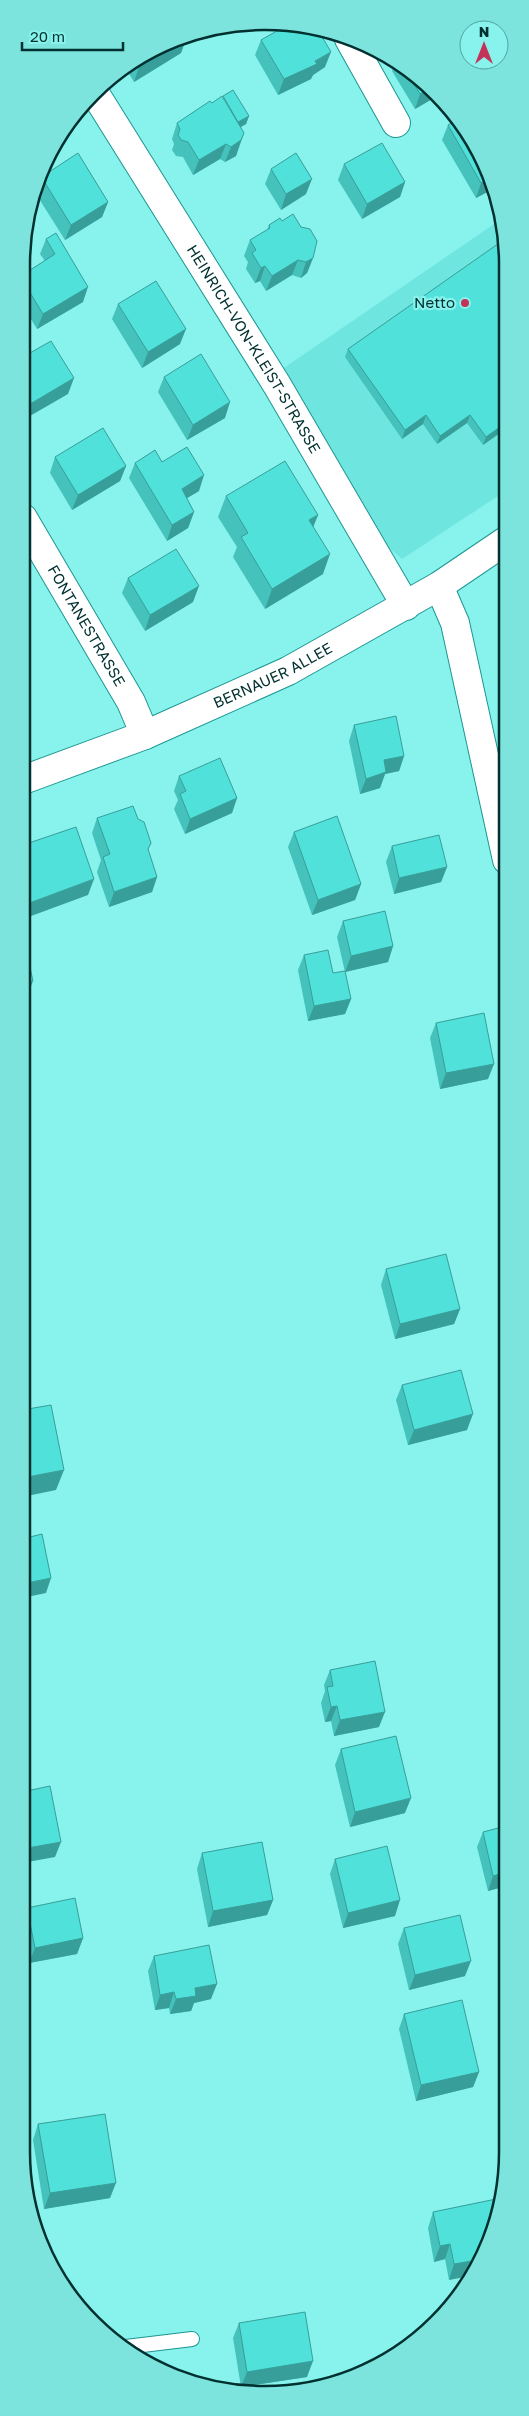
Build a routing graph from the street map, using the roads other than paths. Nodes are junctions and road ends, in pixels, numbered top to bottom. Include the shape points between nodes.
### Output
1 (354, 48) edge
2 (99, 99) edge
3 (396, 123) dead end
4 (30, 530) edge
5 (499, 545) edge
6 (439, 586) junction
7 (406, 606) junction
8 (145, 735) junction
9 (30, 777) edge
10 (499, 824) edge
11 (192, 2339) dead end
12 (134, 2346) edge

1 - 3 street
2 - 7 street, HEINRICH-VON-KLEIST-STRASSE via 277,385
4 - 8 street, FONTANESTRASSE via 131,702
5 - 6 street, BERNAUER ALLEE
6 - 7 street, BERNAUER ALLEE
6 - 10 street via 455,623
7 - 8 street, BERNAUER ALLEE via 288,672
8 - 9 street, BERNAUER ALLEE
11 - 12 lane

